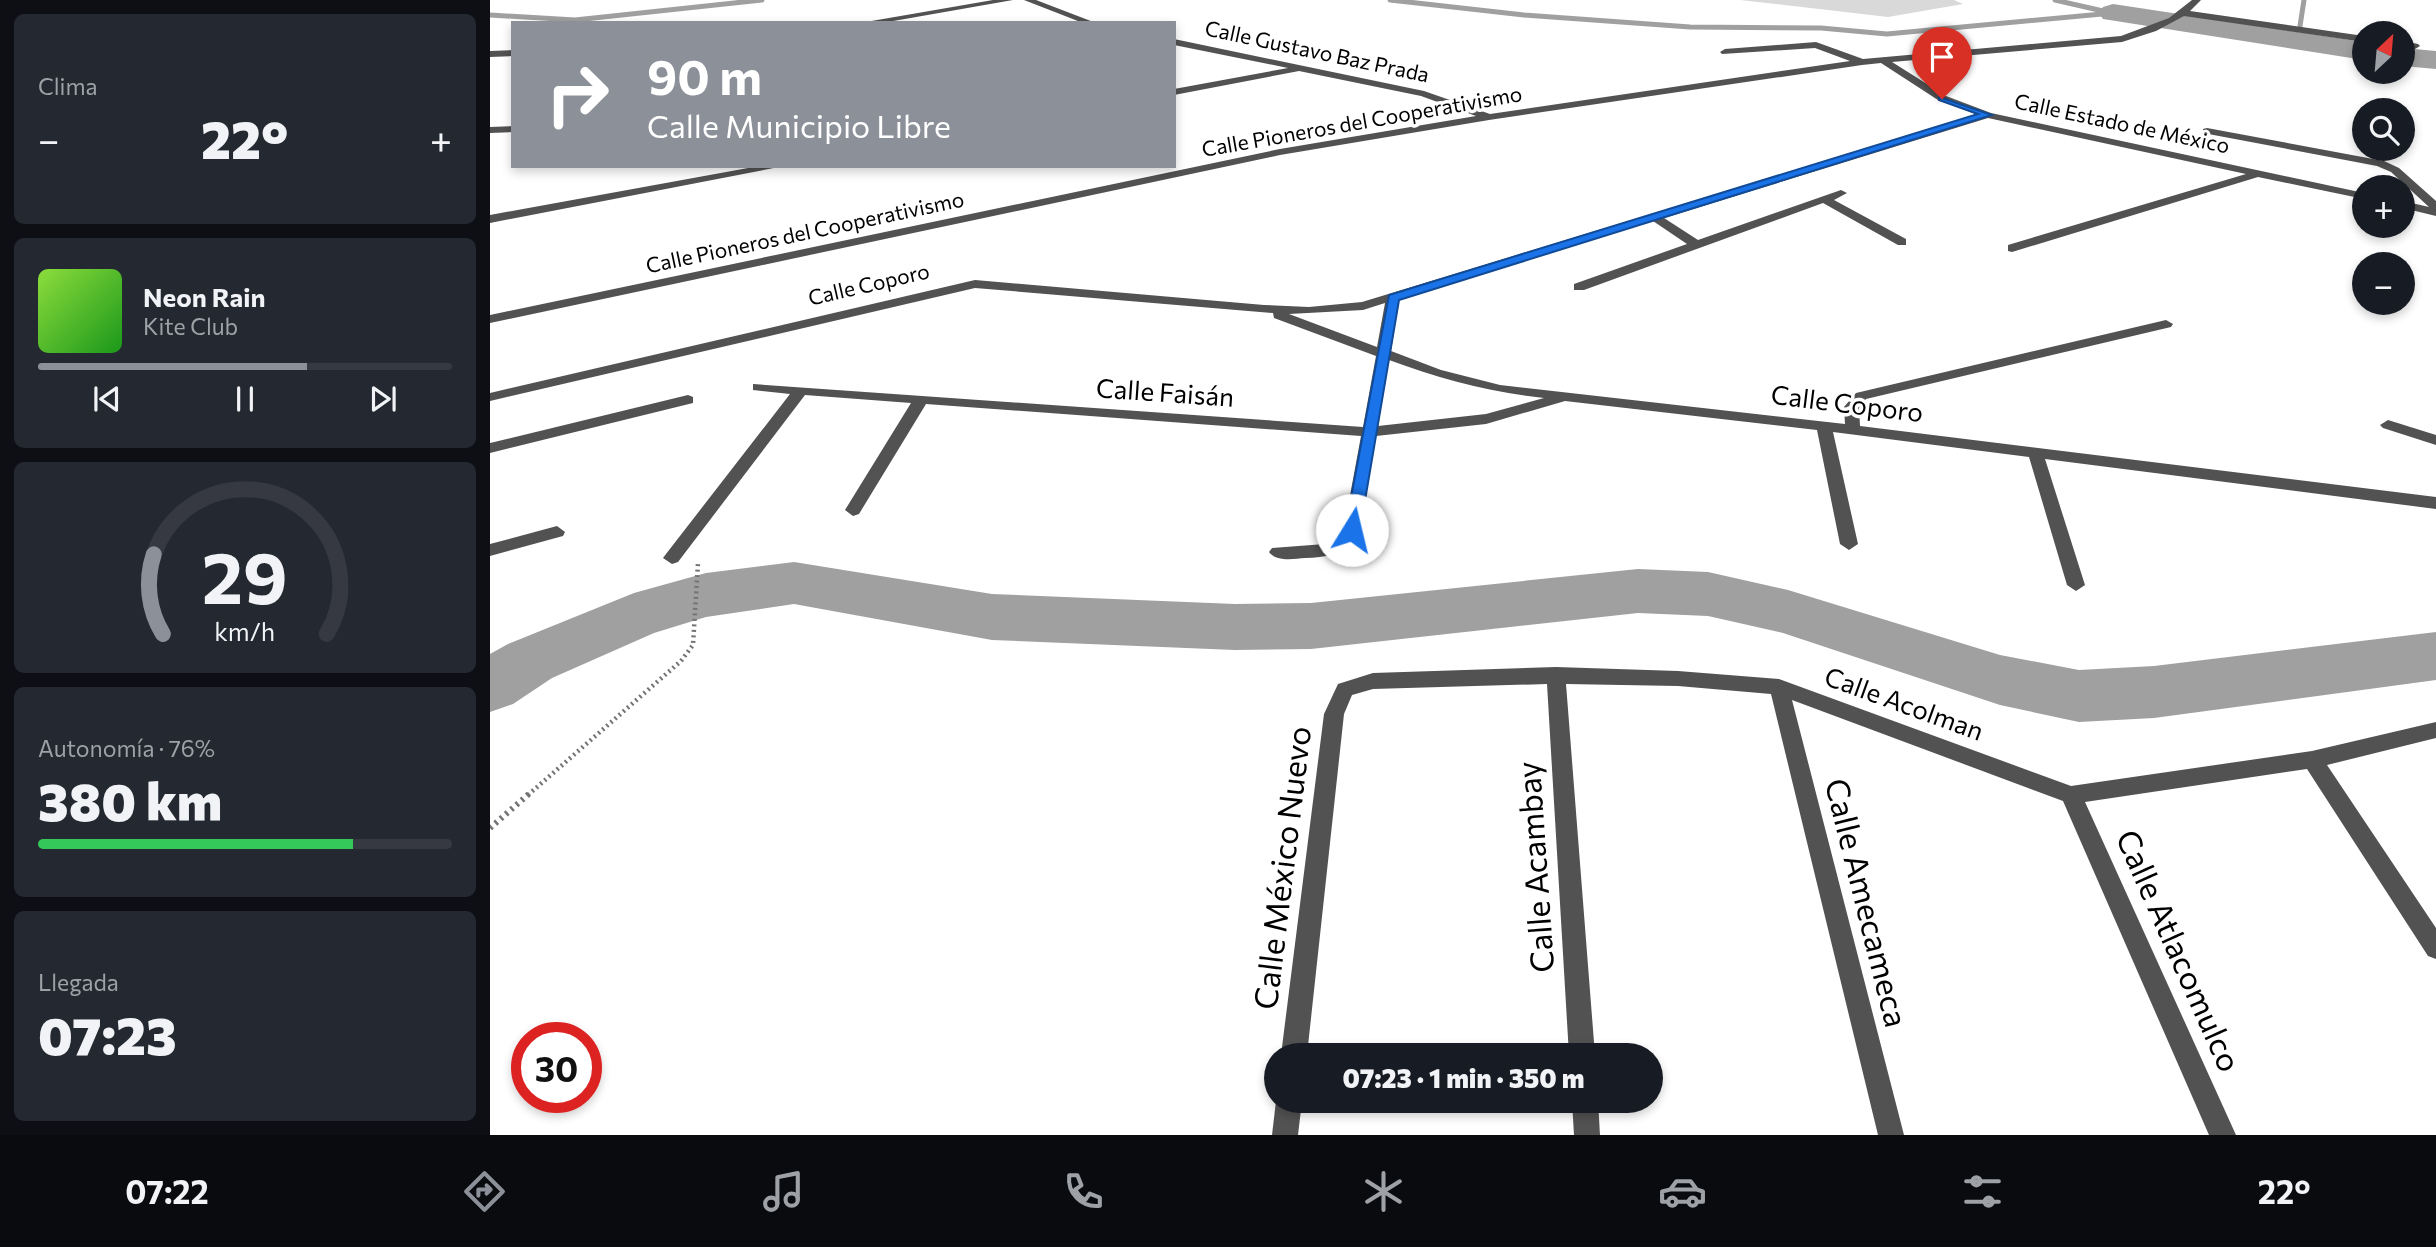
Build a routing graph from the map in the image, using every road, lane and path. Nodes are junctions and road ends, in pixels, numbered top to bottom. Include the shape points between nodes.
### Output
1 (1009, 0) edge
2 (1028, 0) edge
3 (2197, 0) edge
4 (2180, 14) junction
5 (877, 21) edge
6 (1086, 21) edge
7 (2352, 37) edge
8 (1176, 42) edge
9 (1725, 52) dead end
10 (511, 53) edge
11 (490, 54) edge
12 (1882, 61) junction
13 (1862, 62) junction
14 (1305, 68) junction
15 (1176, 92) edge
16 (1988, 115) junction
17 (1489, 117) junction
18 (511, 129) edge
19 (490, 130) edge
20 (2207, 131) dead end
21 (768, 168) edge
22 (2257, 174) junction
23 (1841, 193) dead end
24 (2352, 194) edge
25 (1824, 199) junction
26 (2415, 206) edge
27 (2436, 209) edge
28 (1654, 217) junction
29 (490, 219) edge
30 (1902, 242) dead end
31 (1696, 244) junction
32 (2012, 248) dead end
33 (1579, 287) dead end
34 (1393, 298) junction
35 (1264, 309) junction
36 (490, 319) edge
37 (2166, 324) dead end
38 (1382, 352) junction
39 (758, 387) dead end
40 (800, 391) junction
41 (490, 397) edge
42 (1566, 397) junction
43 (688, 400) dead end
44 (920, 401) junction
45 (2388, 425) dead end
46 (1824, 426) junction
47 (1853, 429) junction
48 (1368, 432) junction
49 (2436, 440) edge
50 (490, 448) edge
51 (2035, 452) junction
52 (2436, 503) edge
53 (853, 510) dead end
54 (557, 532) dead end
55 (1849, 544) dead end
56 (490, 550) edge
57 (1278, 552) dead end
58 (672, 558) dead end
59 (699, 561) dead end
60 (2076, 585) dead end
61 (1556, 675) junction
62 (1779, 687) junction
63 (1345, 690) joint
64 (2436, 730) edge
65 (2312, 760) junction
66 (2071, 795) junction
67 (490, 828) edge
68 (2436, 948) edge
69 (1295, 1043) edge
70 (1581, 1043) edge
71 (1288, 1113) edge
72 (1586, 1113) edge
73 (1285, 1135) edge
74 (1587, 1135) edge
75 (1891, 1135) edge
76 (2223, 1135) edge

1 - 5 street
2 - 6 street
3 - 4 street, Calle Pioneros del Cooperativismo
4 - 7 street
4 - 12 street, Calle Pioneros del Cooperativismo via 2122,39
8 - 14 street, Calle Gustavo Baz Prada
9 - 13 street via 1816,45
10 - 11 street
12 - 13 street, Calle Pioneros del Cooperativismo
12 - 16 street, Calle Estado de México via 1942,99
13 - 17 street, Calle Pioneros del Cooperativismo
14 - 15 street
14 - 17 street, Calle Gustavo Baz Prada via 1424,94
16 - 22 street, Calle Estado de México
16 - 28 street, Calle Coporo
17 - 36 street, Calle Pioneros del Cooperativismo via 1280,152
18 - 19 street
20 - 27 street via 2380,163 2395,170
21 - 29 street
22 - 24 street, Calle Estado de México
22 - 32 street
23 - 25 street
25 - 30 street
25 - 31 street
26 - 27 street
28 - 31 street
28 - 34 street, Calle Coporo
31 - 33 street
34 - 35 street, Calle Coporo via 1339,310
34 - 38 street
35 - 38 street, Calle Coporo
35 - 41 street, Calle Coporo via 975,284
37 - 47 street via 1861,396 1851,407
38 - 42 street, Calle Coporo via 1465,382
38 - 48 street
39 - 40 street, Calle Faisán
40 - 44 street, Calle Faisán
40 - 58 street
42 - 46 street, Calle Coporo
42 - 48 street, Calle Faisán via 1486,419
43 - 50 street
44 - 48 street, Calle Faisán
44 - 53 street
45 - 49 street
46 - 47 street, Calle Coporo
46 - 55 street
47 - 51 street, Calle Coporo
48 - 57 street via 1347,540 1318,551
51 - 52 street, Calle Coporo
51 - 60 street
54 - 56 street
59 - 67 path via 694,645
61 - 62 street, Calle Acolman
61 - 63 street, Calle Acolman via 1373,681
61 - 70 street, Calle Acambay
62 - 66 street, Calle Acolman
62 - 75 street, Calle Amecameca
63 - 69 street, Calle México Nuevo via 1334,714
64 - 65 street, Calle Acolman
65 - 66 street, Calle Acolman
65 - 68 street
66 - 76 street, Calle Atlacomulco
71 - 73 street
72 - 74 street

